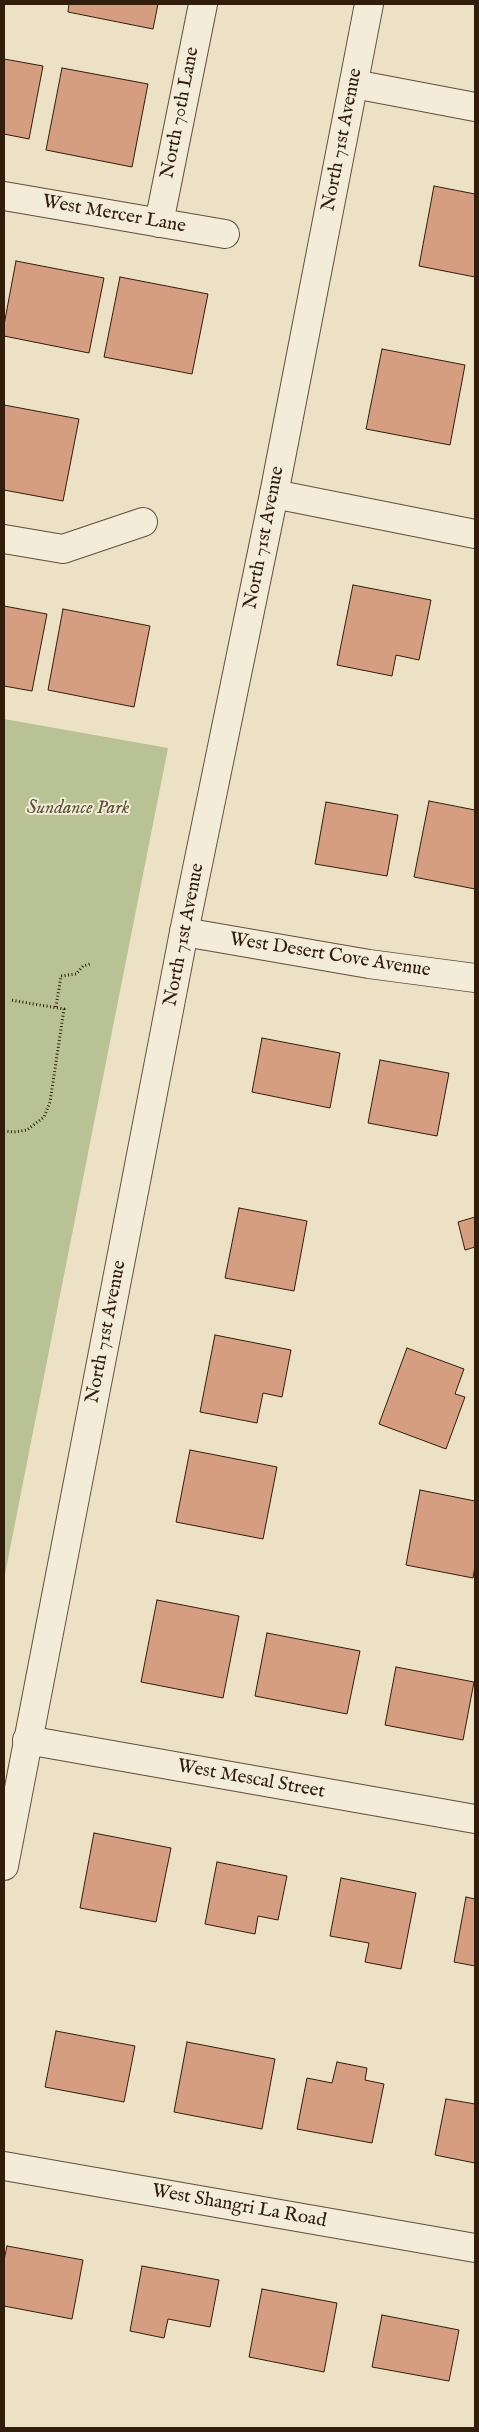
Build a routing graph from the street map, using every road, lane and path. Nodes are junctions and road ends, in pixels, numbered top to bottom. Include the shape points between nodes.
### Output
1 (202, 4) edge
2 (369, 4) edge
3 (354, 84) junction
4 (475, 107) edge
5 (4, 196) edge
6 (158, 223) junction
7 (225, 234) dead end
8 (274, 494) junction
9 (143, 522) dead end
10 (475, 534) edge
11 (4, 539) edge
12 (184, 932) junction
13 (90, 964) dead end
14 (475, 978) edge
15 (10, 1000) dead end
16 (56, 1007) junction
17 (4, 1131) edge
18 (27, 1740) junction
19 (475, 1819) edge
20 (4, 1866) edge
21 (4, 2166) edge
22 (475, 2248) edge

1 - 6 street, North 70th Lane
2 - 3 street, North 71st Avenue
3 - 4 street
3 - 8 street, North 71st Avenue
5 - 6 street, West Mercer Lane
6 - 7 street, West Mercer Lane
8 - 10 street
8 - 12 street, North 71st Avenue
9 - 11 street via 63,549
12 - 14 street, West Desert Cove Avenue via 369,964
12 - 18 street, North 71st Avenue
13 - 16 path via 76,974 61,976
15 - 16 path
16 - 17 path via 64,1009 50,1102 44,1117 26,1130
18 - 19 street, West Mescal Street
18 - 20 street, North 71st Avenue
21 - 22 street, West Shangri La Road

